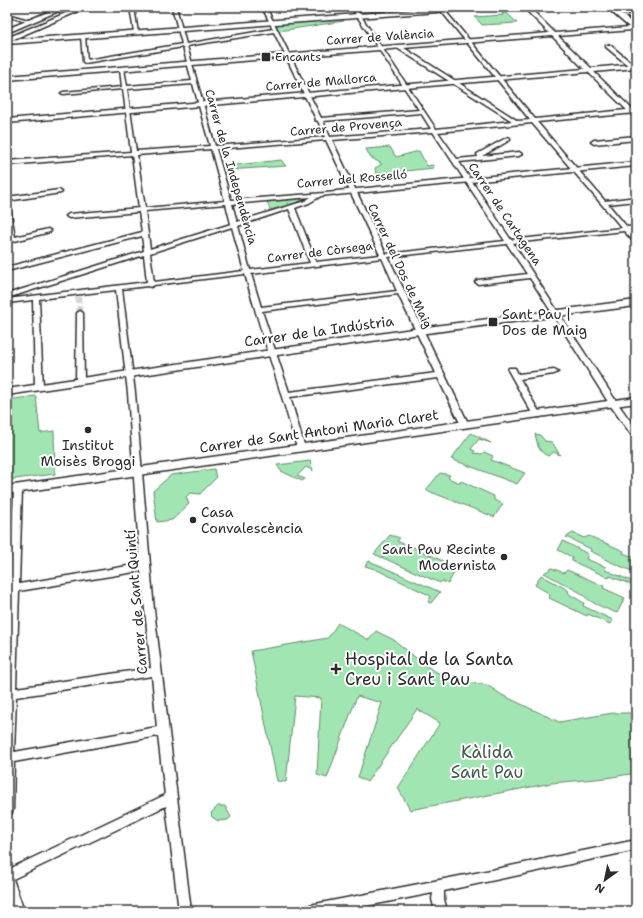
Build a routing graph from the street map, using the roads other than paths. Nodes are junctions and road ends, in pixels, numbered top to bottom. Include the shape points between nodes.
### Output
1 (65, 7) edge
2 (85, 7) edge
3 (132, 7) edge
4 (174, 7) edge
5 (264, 7) edge
6 (353, 7) edge
7 (394, 7) edge
8 (478, 7) edge
9 (526, 7) edge
10 (609, 7) edge
11 (441, 8) edge
12 (55, 9) edge
13 (386, 14) junction
14 (7, 15) edge
15 (636, 15) edge
16 (359, 16) junction
17 (620, 16) junction
18 (30, 22) junction
19 (272, 22) junction
20 (180, 29) junction
21 (635, 29) edge
22 (276, 30) junction
23 (7, 31) edge
24 (136, 32) junction
25 (554, 35) junction
26 (83, 36) junction
27 (7, 41) edge
28 (469, 42) junction
29 (185, 46) junction
30 (608, 46) dead end
31 (399, 47) junction
32 (380, 48) junction
33 (288, 56) junction
34 (190, 64) junction
35 (634, 66) edge
36 (122, 69) junction
37 (589, 70) junction
38 (7, 78) edge
39 (499, 78) junction
40 (195, 82) junction
41 (452, 82) junction
42 (405, 86) junction
43 (125, 88) junction
44 (63, 93) dead end
45 (307, 94) junction
46 (201, 104) junction
47 (128, 110) junction
48 (422, 111) junction
49 (633, 111) edge
50 (636, 117) edge
51 (318, 120) junction
52 (7, 121) edge
53 (534, 121) junction
54 (516, 122) junction
55 (434, 130) junction
56 (636, 138) edge
57 (328, 139) junction
58 (508, 139) dead end
59 (594, 142) dead end
60 (502, 143) junction
61 (213, 148) junction
62 (134, 154) junction
63 (519, 154) dead end
64 (511, 155) junction
65 (481, 158) junction
66 (455, 160) junction
67 (7, 163) edge
68 (636, 164) edge
69 (575, 170) junction
70 (468, 180) junction
71 (59, 192) dead end
72 (354, 192) junction
73 (336, 193) joint
74 (320, 194) junction
75 (7, 199) edge
76 (636, 199) edge
77 (229, 202) junction
78 (603, 203) junction
79 (291, 206) junction
80 (7, 208) edge
81 (142, 210) junction
82 (69, 216) dead end
83 (235, 224) junction
84 (636, 228) edge
85 (626, 229) junction
86 (48, 231) dead end
87 (145, 233) junction
88 (9, 240) edge
89 (636, 241) edge
90 (509, 242) junction
91 (147, 251) junction
92 (384, 256) junction
93 (314, 264) junction
94 (7, 269) edge
95 (248, 272) junction
96 (532, 276) junction
97 (478, 282) dead end
98 (151, 285) junction
99 (26, 289) junction
100 (119, 289) junction
101 (401, 292) junction
102 (7, 296) edge
103 (33, 299) junction
104 (7, 301) edge
105 (636, 303) edge
106 (258, 309) junction
107 (80, 313) tunnel mouth
108 (557, 313) junction
109 (419, 331) junction
110 (272, 352) junction
111 (554, 372) dead end
112 (130, 374) junction
113 (440, 375) junction
114 (80, 380) junction
115 (39, 387) junction
116 (7, 392) edge
117 (286, 395) junction
118 (636, 400) edge
119 (613, 403) junction
120 (537, 415) junction
121 (465, 425) junction
122 (636, 435) edge
123 (301, 448) junction
124 (138, 471) junction
125 (13, 490) edge
126 (145, 567) junction
127 (11, 588) edge
128 (156, 671) junction
129 (9, 694) edge
130 (162, 731) junction
131 (10, 758) junction
132 (171, 798) junction
133 (7, 810) edge
134 (636, 845) edge
135 (7, 876) edge
136 (7, 880) edge
137 (438, 886) junction
138 (18, 911) edge
139 (185, 911) edge
140 (310, 911) edge
141 (441, 911) edge

1 - 12 main road
2 - 27 main road
3 - 24 street
4 - 20 street, Carrer de la Independència
5 - 19 street, Carrer del Dos de Maig
6 - 16 street, Carrer de Cartagena
7 - 13 street
8 - 11 main road
9 - 25 main road
10 - 17 main road
11 - 13 main road
11 - 28 street
12 - 18 main road
13 - 16 main road
14 - 18 street
15 - 17 street
16 - 19 main road
16 - 32 street, Carrer de Cartagena
17 - 21 main road
18 - 23 main road
19 - 20 main road
19 - 22 street, Carrer del Dos de Maig
20 - 24 main road
20 - 29 street, Carrer de la Independència
21 - 25 main road, Carrer de València
22 - 29 street
22 - 33 street, Carrer del Dos de Maig
24 - 26 main road
25 - 28 main road, Carrer de València
25 - 37 main road
26 - 27 main road
26 - 29 street via 85,62
28 - 31 main road, Carrer de València
28 - 39 street
29 - 34 street, Carrer de la Independència
30 - 35 street
31 - 32 main road, Carrer de València
31 - 41 street
32 - 33 main road, Carrer de València
32 - 42 street, Carrer de Cartagena
33 - 34 main road, Carrer de València
33 - 45 street, Carrer del Dos de Maig
34 - 36 main road, Carrer de València
34 - 40 street, Carrer de la Independència
35 - 37 main road, Carrer de Mallorca
36 - 38 main road, Carrer de València
36 - 43 street
37 - 39 main road, Carrer de Mallorca
37 - 49 main road
39 - 41 main road, Carrer de Mallorca
39 - 53 street
40 - 43 street
40 - 46 street, Carrer de la Independència
41 - 42 main road, Carrer de Mallorca
41 - 54 street
42 - 45 main road, Carrer de Mallorca
42 - 48 street, Carrer de Cartagena
43 - 44 street
43 - 47 street
45 - 46 main road, Carrer de Mallorca
45 - 51 street, Carrer del Dos de Maig
46 - 47 main road, Carrer de Mallorca
46 - 61 street, Carrer de la Independència
47 - 52 main road, Carrer de Mallorca
47 - 62 street
48 - 51 street
48 - 55 street, Carrer de Cartagena
49 - 50 main road
49 - 53 street, Carrer de Provença
51 - 57 street, Carrer del Dos de Maig
53 - 54 street, Carrer de Provença
53 - 69 street
54 - 55 street, Carrer de Provença
55 - 57 street, Carrer de Provença
55 - 66 street, Carrer de Cartagena
56 - 59 street
57 - 61 street, Carrer de Provença
57 - 72 street, Carrer del Dos de Maig
58 - 60 street
60 - 64 street
60 - 65 street via 479,155
61 - 62 street, Carrer de Provença
61 - 77 street, Carrer de la Independència
62 - 67 street, Carrer de Provença
62 - 81 street
63 - 64 street
64 - 65 street
65 - 66 street
66 - 70 street, Carrer de Cartagena
68 - 69 main road, Carrer del Rosselló
69 - 70 main road, Carrer del Rosselló
69 - 78 street
70 - 72 main road, Carrer del Rosselló
70 - 90 street, Carrer de Cartagena
71 - 75 street
72 - 73 main road, Carrer del Rosselló
72 - 92 street, Carrer del Dos de Maig
73 - 74 street, Carrer del Rosselló
74 - 77 street, Carrer del Rosselló
74 - 79 street via 306,202
76 - 78 street
77 - 81 street, Carrer del Rosselló
77 - 83 street, Carrer de la Independència
78 - 85 street
79 - 83 street
79 - 93 street
80 - 88 street
81 - 82 street, Carrer del Rosselló
81 - 87 street
83 - 91 street
83 - 95 street, Carrer de la Independència
84 - 85 street, Carrer de Còrsega
85 - 89 street
85 - 90 street, Carrer de Còrsega
86 - 88 street
87 - 91 street
87 - 94 street
90 - 92 street, Carrer de Còrsega
90 - 96 street, Carrer de Cartagena
91 - 98 street
91 - 99 street
92 - 93 street, Carrer de Còrsega
92 - 101 street, Carrer del Dos de Maig
93 - 95 street, Carrer de Còrsega
95 - 98 street, Carrer de Còrsega
95 - 106 street, Carrer de la Independència
96 - 97 street
96 - 108 street, Carrer de Cartagena
98 - 100 street, Carrer de Còrsega
99 - 102 street
99 - 103 street via 24,294
100 - 103 street, Carrer de Còrsega
100 - 112 street, Carrer de Sant Quintí
101 - 106 street
101 - 109 street, Carrer del Dos de Maig
103 - 104 street, Carrer de Còrsega
103 - 115 street
105 - 108 main road, Carrer de la Indústria
106 - 110 street, Carrer de la Independència
107 - 114 street
108 - 109 main road, Carrer de la Indústria
108 - 119 street, Carrer de Cartagena
109 - 110 main road, Carrer de la Indústria
109 - 113 street, Carrer del Dos de Maig
110 - 112 main road, Carrer de la Indústria
110 - 117 street, Carrer de la Independència
111 - 120 street via 514,374
112 - 114 main road, Carrer de la Indústria
112 - 124 street, Carrer de Sant Quintí
113 - 117 street
113 - 121 street, Carrer del Dos de Maig
114 - 115 main road, Carrer de la Indústria
115 - 116 main road, Carrer de la Indústria
117 - 123 street, Carrer de la Independència
118 - 119 main road, Carrer de Sant Antoni Maria Claret
119 - 120 main road, Carrer de Sant Antoni Maria Claret
119 - 122 street, Carrer de Cartagena
120 - 121 main road, Carrer de Sant Antoni Maria Claret
121 - 123 main road, Carrer de Sant Antoni Maria Claret
123 - 124 main road, Carrer de Sant Antoni Maria Claret
124 - 125 main road, Carrer de Sant Antoni Maria Claret
124 - 126 street, Carrer de Sant Quintí
125 - 127 street
126 - 127 street
126 - 128 street, Carrer de Sant Quintí
127 - 129 street
128 - 129 street
128 - 130 street, Carrer de Sant Quintí
129 - 131 street
130 - 131 street
130 - 132 street, Carrer de Sant Quintí
131 - 133 street
132 - 135 street
132 - 139 street, Carrer de Sant Quintí
134 - 137 street
136 - 138 street
137 - 140 street
137 - 141 street

